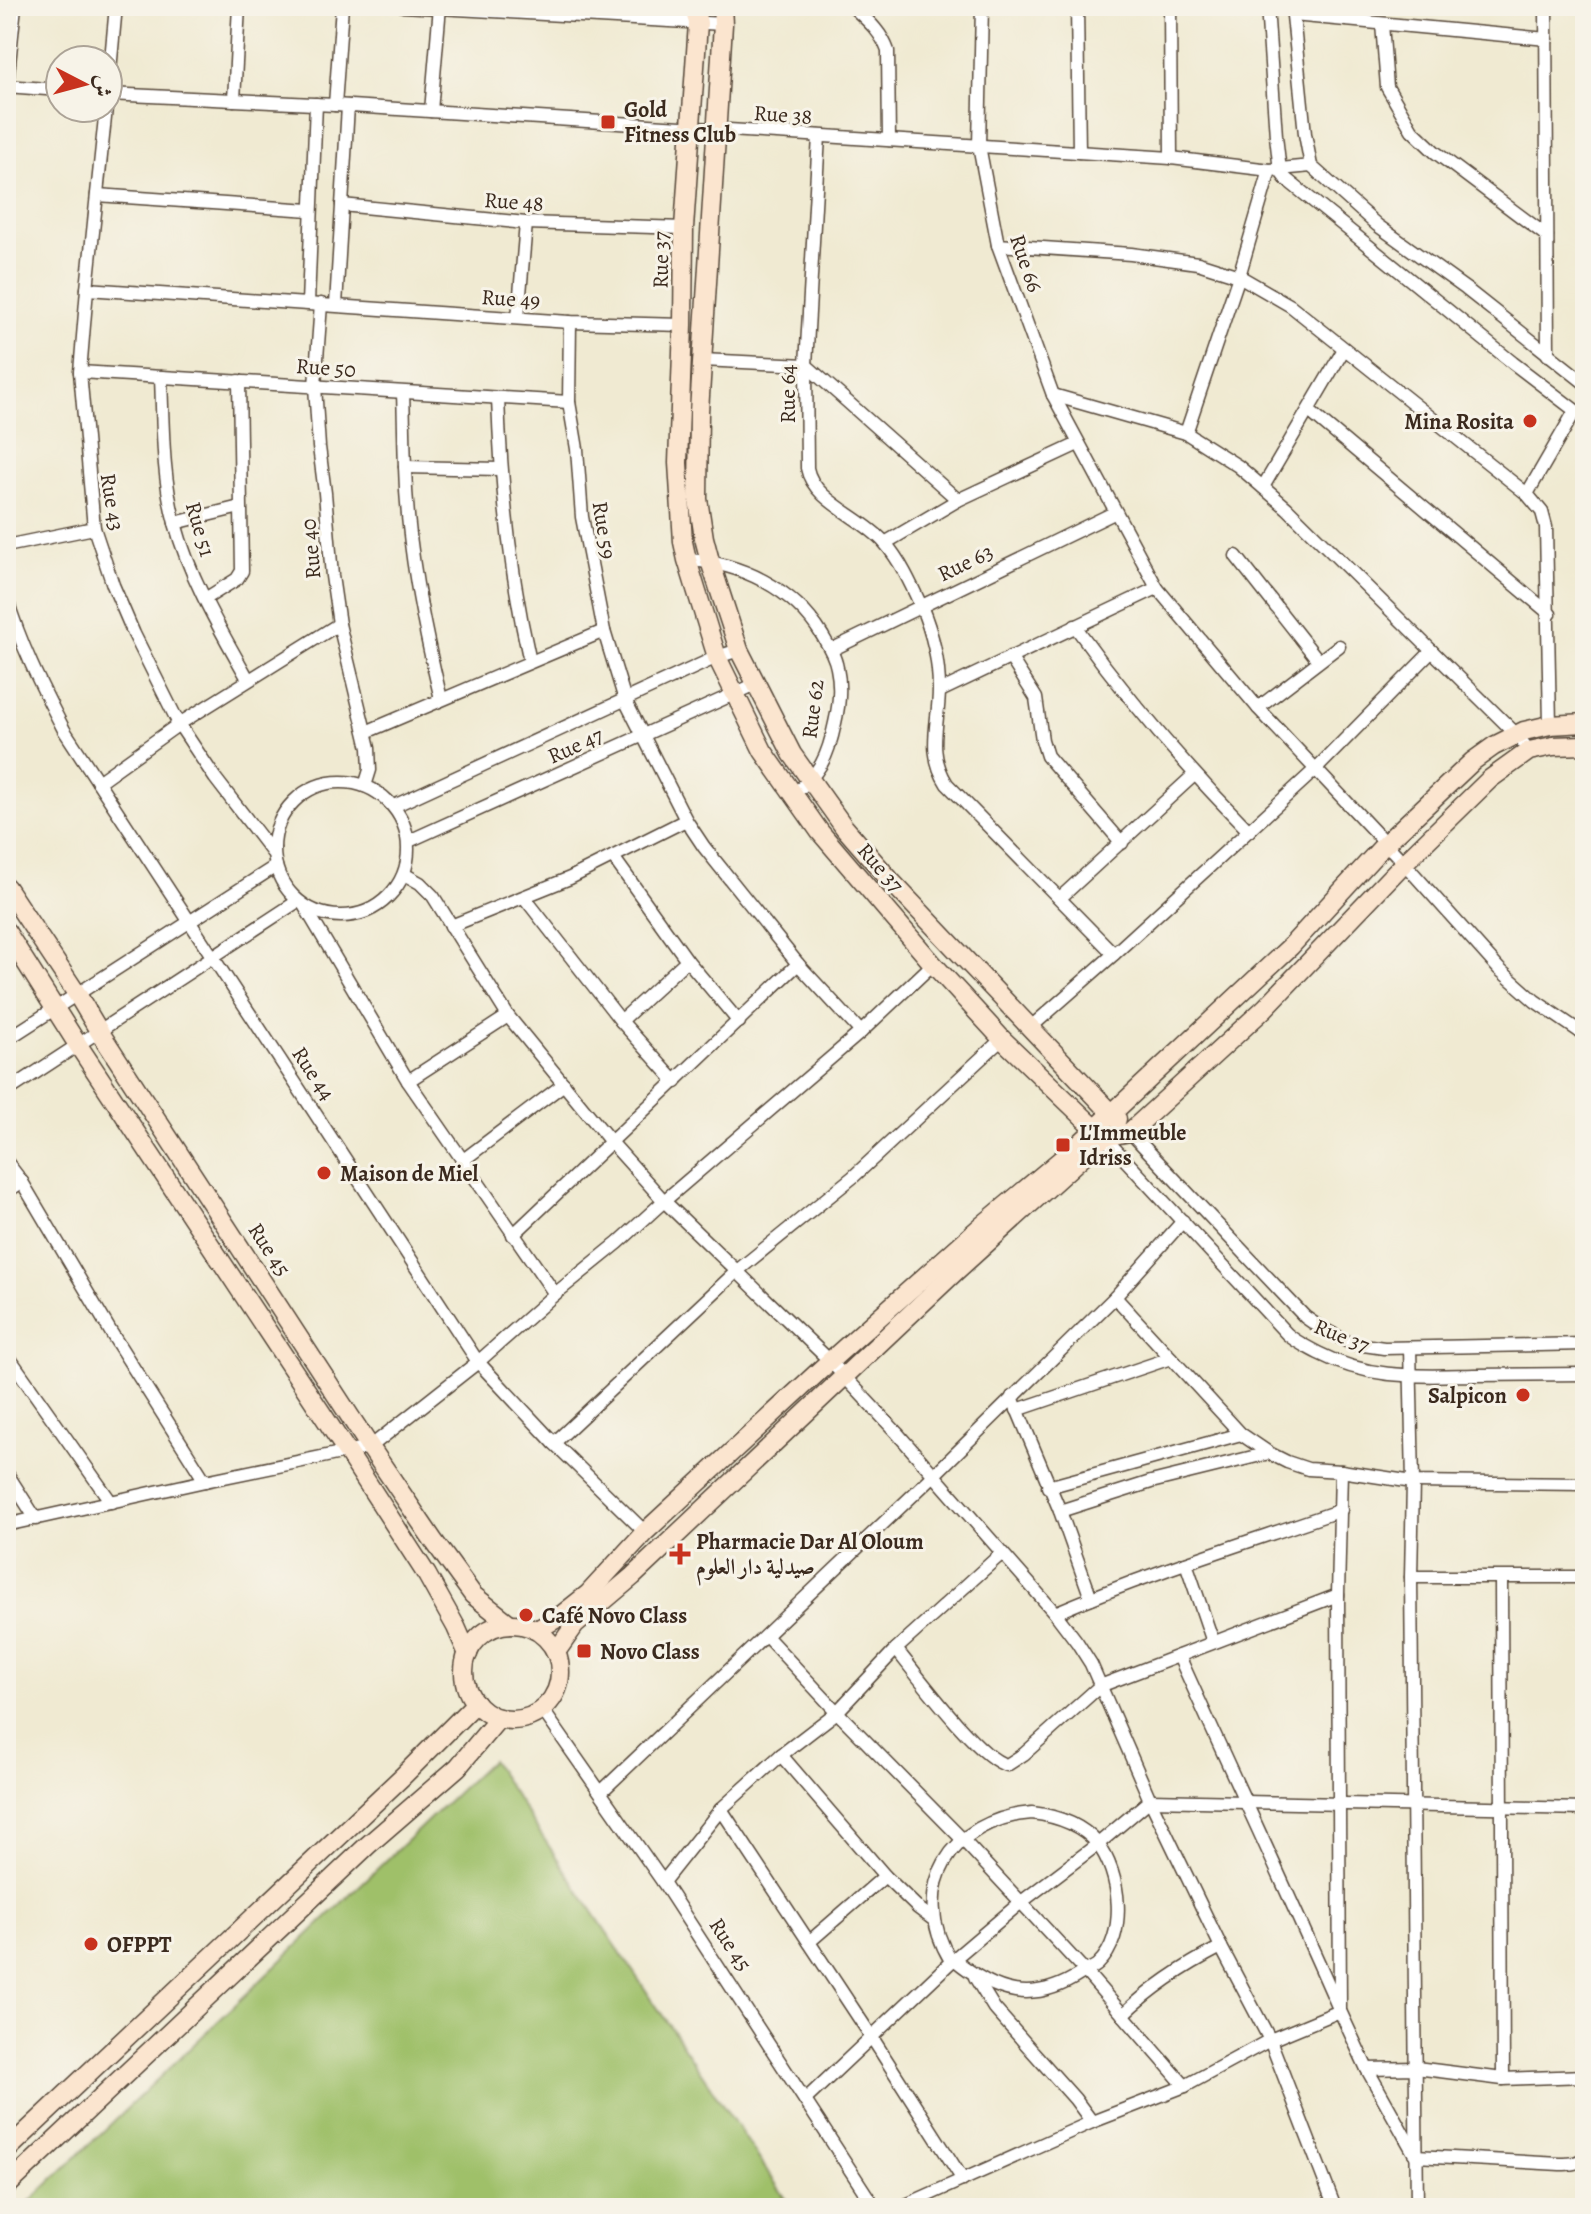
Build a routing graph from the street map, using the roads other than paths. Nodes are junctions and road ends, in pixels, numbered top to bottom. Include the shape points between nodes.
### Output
1 (15, 6) edge
2 (116, 6) edge
3 (239, 6) edge
4 (342, 6) edge
5 (403, 6) edge
6 (852, 6) edge
7 (982, 6) edge
8 (1077, 6) edge
9 (1170, 6) edge
10 (1267, 6) edge
11 (1546, 6) edge
12 (440, 8) edge
13 (546, 10) edge
14 (1292, 10) edge
15 (696, 14) edge
16 (723, 15) edge
17 (1382, 24) junction
18 (1547, 39) junction
19 (113, 44) edge
20 (6, 86) edge
21 (44, 89) edge
22 (6, 93) edge
23 (124, 94) edge
24 (234, 100) junction
25 (316, 104) junction
26 (342, 105) junction
27 (431, 111) junction
28 (104, 124) edge
29 (690, 128) junction
30 (716, 129) junction
31 (819, 136) junction
32 (889, 140) junction
33 (979, 146) junction
34 (1079, 152) junction
35 (1171, 158) junction
36 (1311, 166) junction
37 (1275, 170) junction
38 (97, 195) junction
39 (342, 205) junction
40 (310, 210) junction
41 (526, 223) junction
42 (684, 228) junction
43 (1547, 236) junction
44 (998, 245) junction
45 (1239, 276) junction
46 (87, 289) junction
47 (314, 304) junction
48 (336, 305) junction
49 (518, 318) junction
50 (570, 322) junction
51 (683, 325) junction
52 (1344, 349) junction
53 (1548, 355) junction
54 (702, 360) junction
55 (806, 365) junction
56 (80, 372) junction
57 (161, 377) junction
58 (239, 381) junction
59 (1585, 383) edge
60 (315, 386) junction
61 (403, 393) junction
62 (1053, 395) junction
63 (498, 398) junction
64 (569, 402) junction
65 (1309, 411) junction
66 (1580, 415) edge
67 (1186, 433) junction
68 (1078, 444) junction
69 (405, 467) junction
70 (500, 469) junction
71 (1263, 487) junction
72 (1527, 494) junction
73 (958, 500) junction
74 (240, 507) junction
75 (1116, 512) junction
76 (175, 523) junction
77 (94, 528) junction
78 (885, 543) junction
79 (6, 546) edge
80 (1236, 556) dead end
81 (687, 560) junction
82 (710, 561) junction
83 (1157, 588) junction
84 (6, 596) edge
85 (205, 599) junction
86 (920, 606) junction
87 (1550, 614) junction
88 (339, 624) junction
89 (1075, 626) junction
90 (604, 631) junction
91 (1339, 646) dead end
92 (739, 650) junction
93 (831, 650) junction
94 (1432, 651) junction
95 (717, 657) junction
96 (1010, 657) junction
97 (1318, 660) junction
98 (530, 662) junction
99 (248, 679) junction
100 (756, 684) junction
101 (940, 691) junction
102 (734, 694) junction
103 (441, 699) junction
104 (625, 700) junction
105 (1258, 708) junction
106 (1585, 723) edge
107 (179, 724) junction
108 (1550, 725) junction
109 (366, 732) junction
110 (1516, 734) junction
111 (643, 736) junction
112 (1585, 745) edge
113 (1529, 751) junction
114 (1316, 769) junction
115 (1194, 775) junction
116 (810, 781) junction
117 (98, 782) junction
118 (365, 786) junction
119 (792, 795) junction
120 (394, 806) junction
121 (686, 820) junction
122 (1249, 831) junction
123 (409, 841) junction
124 (1122, 843) junction
125 (1385, 844) junction
126 (274, 848) junction
127 (613, 857) junction
128 (1404, 863) junction
129 (276, 866) junction
130 (404, 874) junction
131 (6, 887) edge
132 (524, 897) junction
133 (1060, 898) junction
134 (302, 904) junction
135 (189, 922) junction
136 (451, 926) junction
137 (6, 931) edge
138 (1114, 954) junction
139 (214, 957) junction
140 (687, 960) junction
141 (798, 964) junction
142 (933, 964) junction
143 (77, 994) junction
144 (54, 1009) junction
145 (508, 1016) junction
146 (621, 1021) junction
147 (739, 1022) junction
148 (1031, 1027) junction
149 (99, 1031) junction
150 (861, 1032) junction
151 (1585, 1035) edge
152 (1002, 1039) junction
153 (6, 1040) edge
154 (78, 1045) junction
155 (408, 1081) junction
156 (676, 1082) junction
157 (564, 1084) junction
158 (6, 1092) edge
159 (1111, 1113) junction
160 (1130, 1132) junction
161 (1099, 1133) junction
162 (611, 1142) junction
163 (6, 1161) edge
164 (462, 1161) junction
165 (22, 1182) junction
166 (6, 1192) edge
167 (664, 1201) junction
168 (1183, 1221) junction
169 (513, 1235) junction
170 (737, 1271) junction
171 (555, 1294) junction
172 (1115, 1297) junction
173 (1305, 1317) junction
174 (1287, 1334) junction
175 (1585, 1344) edge
176 (1410, 1348) junction
177 (6, 1353) edge
178 (1171, 1358) junction
179 (830, 1361) junction
180 (478, 1362) junction
181 (18, 1371) junction
182 (1585, 1374) edge
183 (1411, 1376) junction
184 (844, 1377) junction
185 (6, 1378) edge
186 (1012, 1397) junction
187 (1017, 1410) junction
188 (1241, 1434) junction
189 (554, 1443) junction
190 (370, 1447) junction
191 (348, 1453) junction
192 (1269, 1453) junction
193 (1145, 1461) junction
194 (1341, 1471) junction
195 (6, 1472) edge
196 (934, 1475) junction
197 (205, 1481) junction
198 (1151, 1482) junction
199 (1413, 1482) junction
200 (1585, 1484) edge
201 (1048, 1487) junction
202 (111, 1502) junction
203 (1341, 1510) junction
204 (1060, 1511) junction
205 (36, 1519) junction
206 (6, 1525) edge
207 (645, 1532) junction
208 (1001, 1554) junction
209 (1186, 1563) junction
210 (1411, 1577) junction
211 (1585, 1577) edge
212 (1501, 1579) junction
213 (1338, 1595) junction
214 (1091, 1598) junction
215 (1055, 1613) junction
216 (510, 1624) junction
217 (537, 1630) junction
218 (766, 1636) junction
219 (1213, 1642) junction
220 (896, 1649) junction
221 (556, 1652) junction
222 (468, 1654) junction
223 (1179, 1656) junction
224 (1100, 1686) junction
225 (476, 1703) junction
226 (542, 1709) junction
227 (837, 1712) junction
228 (499, 1718) junction
229 (781, 1755) junction
230 (601, 1792) junction
231 (1150, 1800) junction
232 (1245, 1803) junction
233 (1339, 1803) junction
234 (1414, 1804) junction
235 (1502, 1806) junction
236 (721, 1809) junction
237 (1585, 1809) edge
238 (963, 1840) junction
239 (1098, 1844) junction
240 (885, 1876) junction
241 (663, 1882) junction
242 (1020, 1903) junction
243 (934, 1920) junction
244 (809, 1942) junction
245 (1221, 1947) junction
246 (954, 1959) junction
247 (1085, 1971) junction
248 (975, 1977) junction
249 (1340, 2011) junction
250 (1123, 2015) junction
251 (871, 2036) junction
252 (1270, 2040) junction
253 (1416, 2068) junction
254 (1367, 2069) junction
255 (1585, 2076) edge
256 (1503, 2079) junction
257 (1185, 2086) junction
258 (805, 2100) junction
259 (1092, 2122) junction
260 (6, 2151) edge
261 (1416, 2156) junction
262 (1585, 2157) edge
263 (963, 2180) junction
264 (6, 2187) edge
265 (875, 2208) edge
266 (899, 2208) edge
267 (1335, 2208) edge
268 (1417, 2208) edge

1 - 20 street
2 - 19 street
3 - 24 street
4 - 26 street
5 - 12 street
6 - 32 street via 876,28 888,51
7 - 33 street, Rue 66
8 - 34 street
9 - 35 street
10 - 37 street
11 - 18 street
12 - 13 street
12 - 27 street
13 - 15 street
14 - 17 street
14 - 36 street
15 - 16 street
15 - 29 street, Rue 37
16 - 30 street, Rue 37
17 - 18 street
17 - 43 street via 1387,87 1412,130
18 - 43 street
20 - 21 street
20 - 22 street
23 - 24 street, Rue 38
24 - 25 street, Rue 38
25 - 26 street, Rue 38
25 - 40 street, Rue 40
26 - 27 street, Rue 38
26 - 39 street
27 - 29 street, Rue 38
28 - 38 street, Rue 43
29 - 30 street, Rue 38
29 - 42 street, Rue 37
30 - 31 street, Rue 38
30 - 54 street, Rue 37
31 - 32 street, Rue 38
31 - 55 street, Rue 64
32 - 33 street, Rue 38
33 - 34 street, Rue 38
33 - 44 street, Rue 66
34 - 35 street, Rue 38
35 - 37 street, Rue 38
36 - 37 street, Rue 38
36 - 53 street via 1377,225
37 - 45 street
37 - 66 street
38 - 40 street
38 - 46 street, Rue 43
39 - 41 street, Rue 48
39 - 48 street
40 - 47 street, Rue 40
41 - 42 street, Rue 48
41 - 49 street
42 - 51 street, Rue 37
43 - 53 street
44 - 45 street via 1144,256 1198,263
44 - 62 street, Rue 66
45 - 52 street via 1291,306
45 - 67 street
46 - 47 street
46 - 56 street, Rue 43
47 - 48 street
47 - 60 street, Rue 40
48 - 49 street, Rue 49
49 - 50 street, Rue 49
50 - 51 street, Rue 49
50 - 64 street, Rue 59
51 - 81 street, Rue 37 via 678,463
52 - 65 street
52 - 72 street
53 - 59 street
54 - 55 street
54 - 82 street, Rue 37 via 698,499
55 - 73 street
55 - 78 street, Rue 64 via 807,468 812,483
56 - 57 street, Rue 50
56 - 77 street, Rue 43
57 - 58 street, Rue 50
57 - 76 street, Rue 51
58 - 60 street, Rue 50
58 - 74 street
60 - 61 street, Rue 50
60 - 88 street, Rue 40
61 - 63 street, Rue 50
61 - 69 street
62 - 67 street
62 - 68 street, Rue 66
63 - 64 street, Rue 50
63 - 70 street
64 - 90 street, Rue 59 via 584,529
65 - 71 street
65 - 87 street
66 - 72 street
67 - 71 street
68 - 73 street
68 - 75 street, Rue 66
69 - 70 street
69 - 103 street via 415,565
70 - 98 street
71 - 94 street
72 - 87 street via 1542,512 1546,527
73 - 78 street
74 - 76 street
74 - 85 street via 240,576
75 - 83 street, Rue 66
75 - 86 street, Rue 63
76 - 85 street, Rue 51
77 - 79 street
77 - 107 street, Rue 43 via 134,634
78 - 86 street, Rue 64
80 - 97 street
81 - 82 street, Rue 62
81 - 95 street, Rue 37
82 - 92 street, Rue 37
82 - 93 street, Rue 62 via 758,579 793,600
83 - 89 street
83 - 105 street, Rue 66
84 - 117 street, Rue 44 via 38,679
85 - 99 street, Rue 51
86 - 93 street, Rue 63
86 - 101 street, Rue 64 via 934,645
87 - 108 street
88 - 99 street
88 - 109 street, Rue 40
89 - 96 street
89 - 115 street
90 - 98 street
90 - 104 street, Rue 59
91 - 97 street
92 - 95 street, Rue 47
92 - 100 street, Rue 37
93 - 116 street, Rue 62 via 837,668 836,719 826,754
94 - 110 street
94 - 114 street
95 - 102 street, Rue 37
95 - 104 street, Rue 47
96 - 101 street
96 - 124 street via 1036,698 1047,756
97 - 105 street
98 - 103 street
99 - 107 street
100 - 102 street, Rue 47
100 - 116 street, Rue 37
101 - 133 street, Rue 64 via 935,748 940,773
102 - 111 street, Rue 47
102 - 119 street, Rue 37
103 - 109 street
104 - 111 street, Rue 59
104 - 120 street, Rue 47
105 - 114 street, Rue 66
106 - 108 street
107 - 117 street
107 - 126 street, Rue 43 via 259,837 272,852
108 - 110 street
109 - 118 street, Rue 40 via 371,761
110 - 113 street
110 - 125 street via 1473,761
111 - 121 street, Rue 59
111 - 123 street, Rue 47
112 - 113 street
113 - 128 street via 1490,779
114 - 122 street
114 - 125 street, Rue 66
115 - 122 street
115 - 124 street
116 - 119 street, Rue 62
116 - 148 street, Rue 37 via 890,880
117 - 135 street, Rue 44
118 - 120 street
118 - 126 street via 344,781 303,793 288,808
119 - 142 street, Rue 37
120 - 123 street
121 - 127 street
121 - 141 street, Rue 59
122 - 138 street
123 - 130 street
124 - 133 street
125 - 128 street, Rue 66
125 - 159 street via 1291,946
126 - 129 street
127 - 132 street
127 - 140 street
128 - 151 street, Rue 66 via 1499,969
128 - 160 street via 1265,1008
129 - 134 street via 284,885
129 - 135 street
130 - 134 street via 392,894 362,913 327,916
130 - 136 street via 420,883
131 - 143 street, Rue 45
132 - 136 street
132 - 146 street
133 - 138 street, Rue 64
134 - 139 street
134 - 155 street
135 - 139 street, Rue 44
135 - 143 street
136 - 145 street
137 - 144 street
138 - 148 street
139 - 149 street
139 - 180 street, Rue 44
140 - 146 street
140 - 147 street
141 - 147 street
141 - 150 street, Rue 59
142 - 150 street
142 - 152 street, Rue 37
143 - 144 street
143 - 149 street, Rue 45
144 - 153 street
144 - 154 street
145 - 155 street
145 - 157 street
146 - 156 street
147 - 156 street
148 - 159 street, Rue 37
149 - 154 street
149 - 190 street, Rue 45
150 - 167 street
152 - 161 street, Rue 37
152 - 170 street via 853,1177
154 - 158 street
154 - 191 street
155 - 164 street
156 - 162 street
157 - 162 street
157 - 164 street
159 - 160 street, Rue 37
159 - 161 street
160 - 161 street
160 - 173 street, Rue 37
161 - 168 street, Rue 37
161 - 179 street via 978,1229
161 - 184 street
162 - 167 street
162 - 169 street
163 - 165 street
164 - 169 street
165 - 166 street
165 - 197 street
167 - 170 street
167 - 171 street
168 - 172 street
168 - 174 street, Rue 37
169 - 171 street
170 - 179 street
170 - 189 street
171 - 180 street
172 - 178 street
172 - 186 street
173 - 174 street
173 - 176 street, Rue 37 via 1350,1343
174 - 183 street, Rue 37 via 1345,1366
175 - 176 street, Rue 37
176 - 183 street
177 - 181 street
178 - 187 street
178 - 188 street
179 - 184 street
179 - 207 street
180 - 189 street, Rue 44
180 - 190 street
181 - 185 street
181 - 202 street
182 - 183 street, Rue 37
183 - 199 street
184 - 196 street
184 - 221 street via 575,1625
186 - 187 street
186 - 196 street
187 - 201 street
188 - 192 street
188 - 193 street
189 - 207 street, Rue 44
190 - 191 street
190 - 216 street, Rue 45 via 473,1595
191 - 197 street
191 - 222 street via 434,1587
192 - 194 street via 1308,1469
192 - 198 street
193 - 198 street
193 - 201 street
194 - 199 street
194 - 203 street
195 - 205 street
196 - 208 street
196 - 218 street
197 - 202 street
198 - 204 street
199 - 200 street
199 - 210 street
201 - 204 street
202 - 205 street
203 - 209 street
203 - 213 street
204 - 214 street
205 - 206 street
207 - 217 street via 588,1594
208 - 215 street
208 - 220 street
209 - 214 street
209 - 219 street
210 - 212 street
210 - 234 street
211 - 212 street
212 - 235 street
213 - 219 street
213 - 233 street
214 - 215 street
215 - 224 street
216 - 217 street
216 - 222 street via 480,1636
217 - 221 street
218 - 227 street
218 - 230 street
219 - 223 street
220 - 224 street via 941,1706 992,1759 1004,1764 1013,1763
220 - 227 street
221 - 226 street via 560,1673 555,1693
222 - 225 street via 467,1688
223 - 224 street
223 - 232 street
224 - 231 street
225 - 228 street
225 - 260 street
226 - 228 street via 522,1719
226 - 230 street, Rue 45
227 - 229 street
227 - 238 street
228 - 264 street via 458,1767 368,1845
229 - 236 street
229 - 240 street
230 - 241 street, Rue 45
231 - 232 street
231 - 239 street
231 - 245 street
232 - 233 street
232 - 249 street
233 - 234 street
233 - 249 street
234 - 235 street
234 - 253 street
235 - 237 street
235 - 256 street
236 - 241 street
236 - 244 street
238 - 239 street via 995,1819 1032,1813 1068,1822
238 - 242 street
238 - 243 street via 938,1877
239 - 242 street
239 - 247 street via 1113,1877 1118,1913 1108,1949
240 - 243 street
240 - 244 street
241 - 258 street, Rue 45
242 - 246 street
242 - 247 street
243 - 246 street via 943,1948
244 - 251 street
245 - 250 street via 1167,1978
245 - 252 street
246 - 248 street
246 - 251 street
247 - 248 street via 1059,1986 1029,1992 999,1988
247 - 250 street
248 - 259 street via 994,2008
249 - 252 street
249 - 254 street
250 - 257 street
251 - 258 street
251 - 263 street
252 - 257 street
252 - 267 street
253 - 254 street
253 - 256 street
253 - 261 street
254 - 261 street
255 - 256 street
257 - 259 street
258 - 265 street, Rue 45
259 - 263 street
261 - 262 street via 1550,2164
261 - 268 street
263 - 266 street

